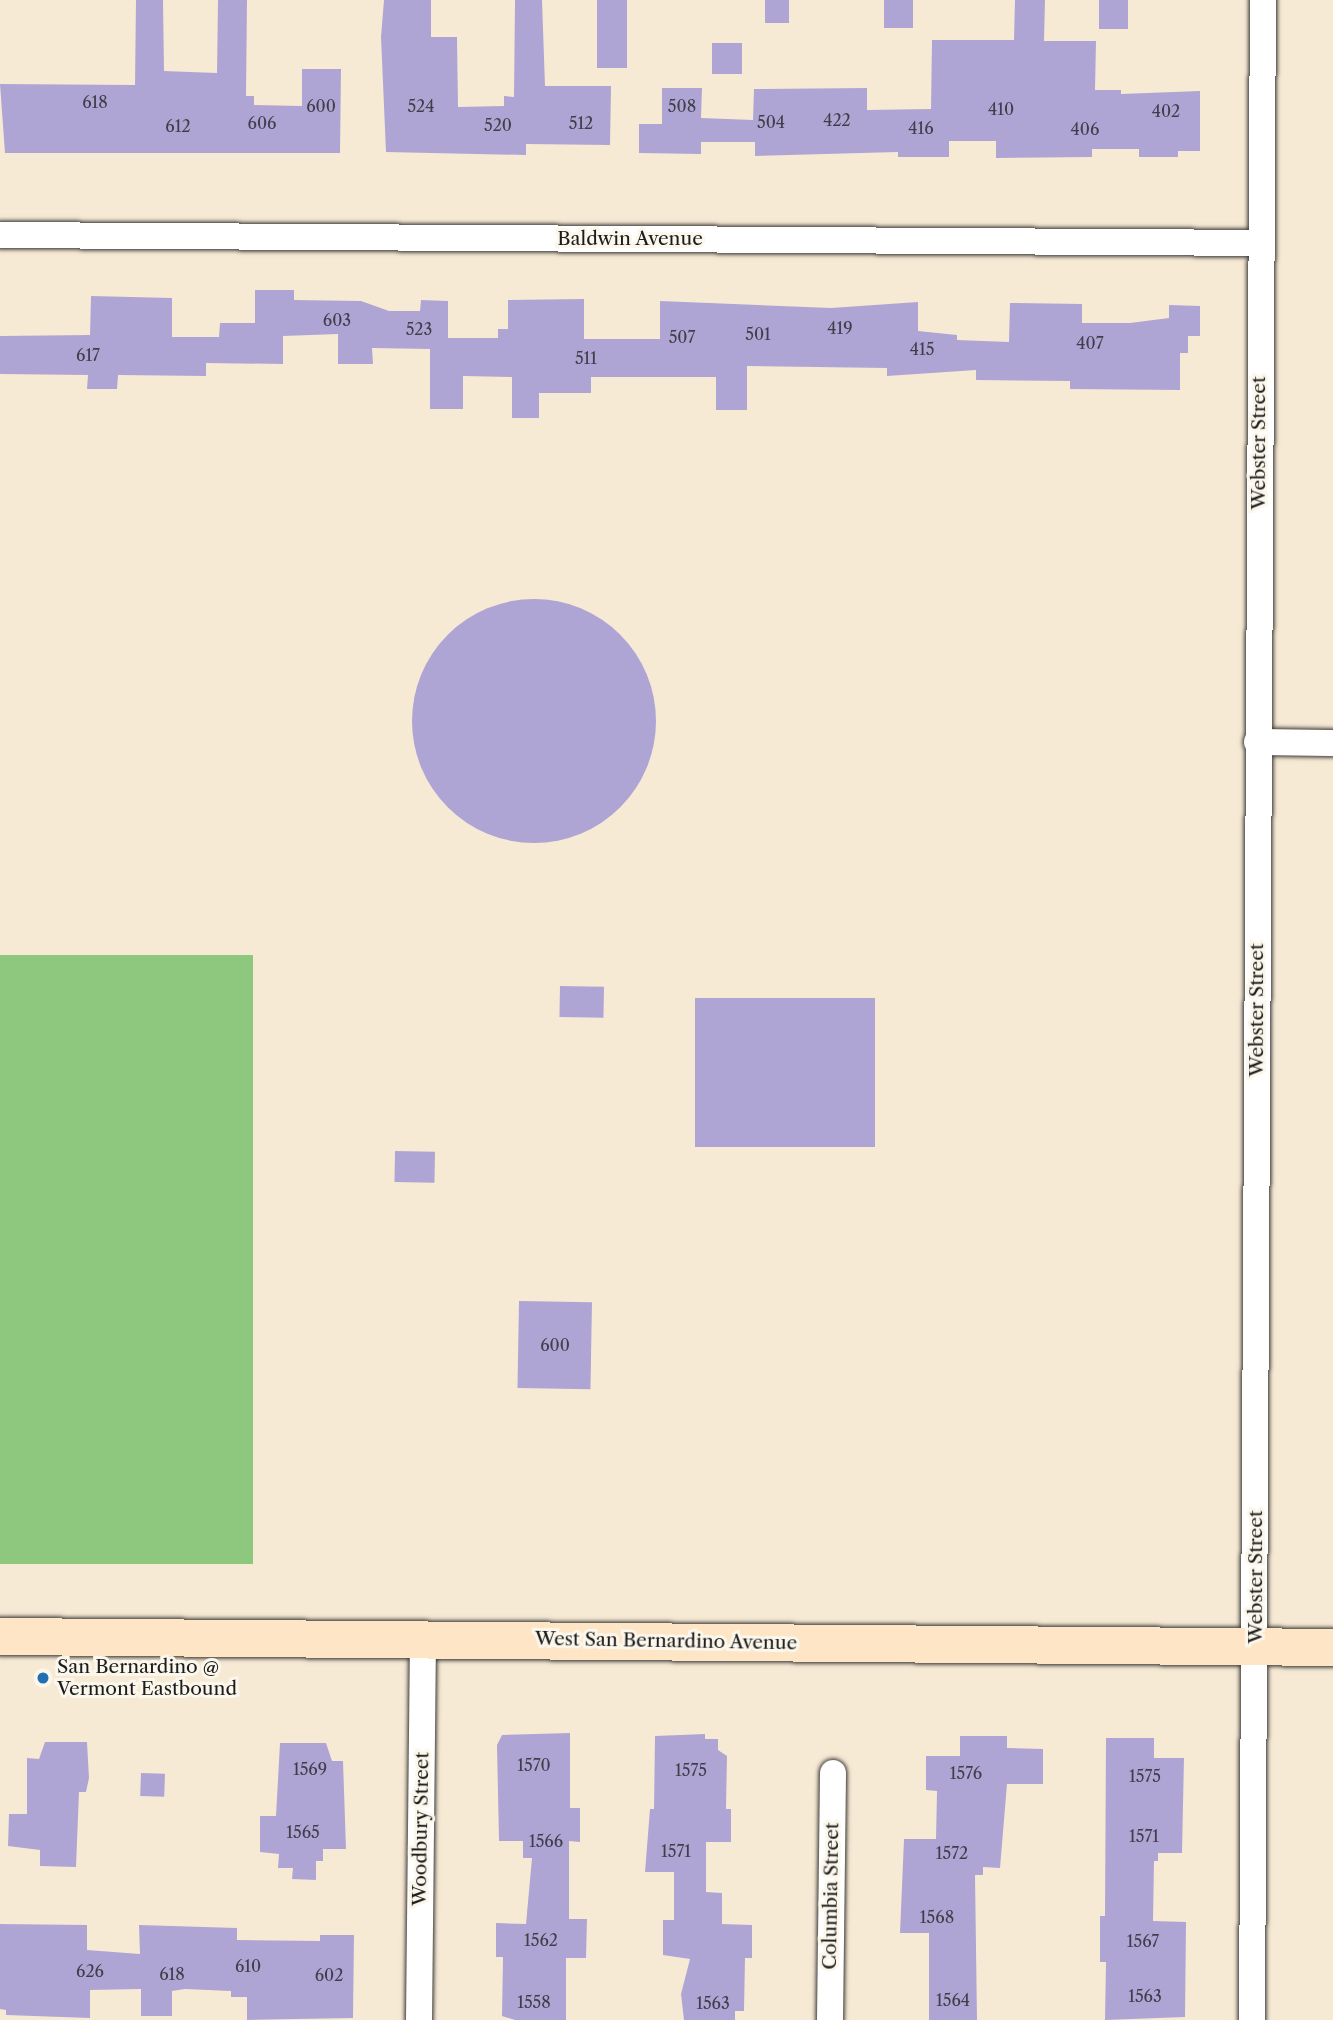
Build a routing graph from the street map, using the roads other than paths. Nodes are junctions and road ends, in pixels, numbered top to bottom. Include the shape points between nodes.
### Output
1 (1263, 0) edge
2 (0, 235) edge
3 (1261, 243) junction
4 (1257, 742) junction
5 (1333, 743) edge
6 (0, 1636) edge
7 (423, 1638) junction
8 (1256, 1647) junction
9 (1333, 1647) edge
10 (833, 1773) dead end
11 (419, 2020) edge
12 (830, 2020) edge
13 (1252, 2020) edge

1 - 3 street, Webster Street
2 - 3 street, Baldwin Avenue
3 - 4 street, Webster Street
4 - 5 street
4 - 8 street, Webster Street
6 - 7 main road, West San Bernardino Avenue
7 - 8 main road, West San Bernardino Avenue
7 - 11 street, Woodbury Street
8 - 9 main road, West San Bernardino Avenue
8 - 13 street, Webster Street
10 - 12 street, Columbia Street

